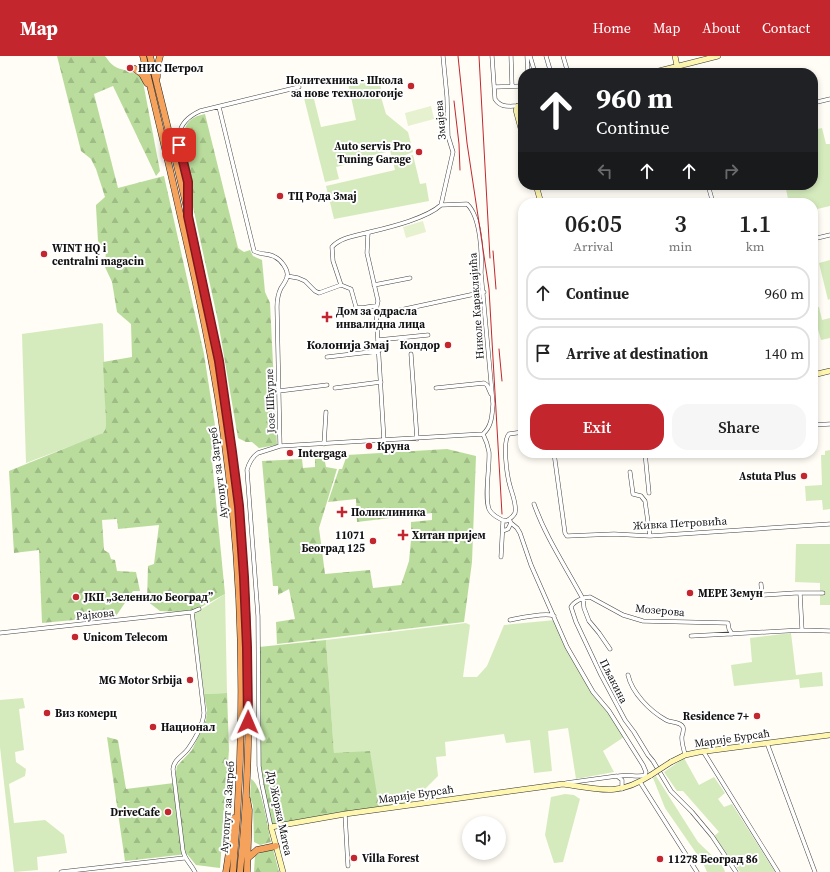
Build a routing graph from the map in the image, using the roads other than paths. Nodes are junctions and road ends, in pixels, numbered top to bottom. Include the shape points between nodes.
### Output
1 (143, 56) edge
2 (150, 56) edge
3 (160, 56) edge
4 (443, 56) edge
5 (492, 56) edge
6 (511, 56) edge
7 (528, 56) edge
8 (546, 56) edge
9 (563, 56) edge
10 (674, 56) edge
11 (718, 56) edge
12 (677, 66) junction
13 (528, 68) edge
14 (533, 68) edge
15 (550, 68) edge
16 (567, 68) edge
17 (670, 68) edge
18 (135, 69) dead end
19 (157, 86) junction
20 (512, 86) junction
21 (518, 86) edge
22 (298, 87) dead end
23 (494, 87) junction
24 (152, 92) junction
25 (830, 99) edge
26 (818, 102) edge
27 (518, 106) edge
28 (219, 107) junction
29 (518, 108) edge
30 (518, 117) edge
31 (188, 190) joint
32 (441, 205) junction
33 (188, 216) junction
34 (368, 232) junction
35 (830, 235) edge
36 (818, 238) edge
37 (287, 276) junction
38 (410, 278) dead end
39 (341, 285) junction
40 (374, 285) junction
41 (484, 292) junction
42 (377, 306) junction
43 (377, 315) junction
44 (428, 335) dead end
45 (378, 340) junction
46 (379, 351) junction
47 (411, 354) dead end
48 (327, 357) dead end
49 (830, 371) edge
50 (818, 374) edge
51 (381, 382) junction
52 (327, 385) dead end
53 (335, 388) dead end
54 (436, 388) dead end
55 (279, 391) junction
56 (492, 396) junction
57 (326, 412) dead end
58 (830, 424) edge
59 (818, 425) edge
60 (518, 433) edge
61 (483, 434) junction
62 (417, 439) junction
63 (384, 441) junction
64 (324, 444) junction
65 (280, 446) junction
66 (555, 458) edge
67 (646, 458) edge
68 (630, 472) dead end
69 (649, 493) dead end
70 (534, 504) dead end
71 (503, 521) junction
72 (510, 521) junction
73 (830, 524) edge
74 (503, 531) junction
75 (650, 536) junction
76 (501, 557) dead end
77 (761, 584) dead end
78 (800, 593) junction
79 (823, 593) dead end
80 (583, 599) junction
81 (199, 609) dead end
82 (192, 612) junction
83 (554, 616) junction
84 (510, 620) dead end
85 (802, 630) junction
86 (830, 631) edge
87 (0, 633) edge
88 (732, 634) junction
89 (691, 636) dead end
90 (610, 649) dead end
91 (628, 676) dead end
92 (830, 735) edge
93 (766, 743) junction
94 (704, 752) junction
95 (685, 755) junction
96 (619, 776) junction
97 (640, 782) junction
98 (563, 784) junction
99 (622, 789) junction
100 (245, 794) junction
101 (238, 805) junction
102 (345, 814) junction
103 (271, 826) junction
104 (248, 836) junction
105 (276, 846) junction
106 (261, 848) junction
107 (184, 858) junction
108 (248, 858) junction
109 (348, 866) dead end
110 (61, 872) edge
111 (195, 872) edge
112 (226, 872) edge
113 (233, 872) edge
114 (240, 872) edge
115 (247, 872) edge
116 (282, 872) edge
117 (697, 872) edge
118 (736, 872) edge
119 (778, 872) edge
120 (815, 872) edge

1 - 24 highway, Аутопут за Загреб
2 - 19 highway, Аутопут за Загреб
3 - 19 highway
4 - 32 street, Змајева via 448,136 453,152
5 - 23 street
6 - 20 street
7 - 13 street
7 - 14 street
8 - 15 street
9 - 16 street
10 - 12 street
11 - 12 street
12 - 17 street
18 - 24 highway via 144,77
19 - 33 highway, Аутопут за Загреб
20 - 21 street
20 - 23 street
22 - 28 street
23 - 27 street via 498,103 502,106
24 - 101 highway, Аутопут за Загреб via 206,330 228,466 241,639
25 - 26 street
28 - 31 street via 200,111 187,118 179,132
28 - 37 street via 254,251 278,258
29 - 30 street
31 - 33 highway
32 - 34 street via 424,216
32 - 41 street, Николе Караклајића via 467,204 473,212 480,239
33 - 100 highway, Аутопут за Загреб via 219,361 239,506 247,648 248,726
34 - 39 street via 345,239 332,247 333,261
34 - 40 street via 367,253
35 - 36 street
37 - 39 street via 307,282 317,292
37 - 55 street, Јозе Шћурле via 277,307
38 - 40 street
39 - 42 street via 351,289 357,308
40 - 42 street
41 - 43 street
41 - 56 street, Николе Караклајића
42 - 43 street
43 - 45 street
44 - 45 street
45 - 46 street
46 - 48 street
46 - 51 street
47 - 62 street
49 - 50 street
51 - 53 street
51 - 63 street
52 - 55 street
54 - 56 street via 484,384
55 - 65 street, Јозе Шћурле
56 - 61 street, Николе Караклајића via 491,421
57 - 64 street
58 - 59 street
60 - 72 street via 508,435 505,441 515,508
61 - 62 street, Јозе Шћурле
61 - 71 street via 489,454 489,508 492,514
62 - 63 street, Јозе Шћурле
63 - 64 street, Јозе Шћурле
64 - 65 street, Јозе Шћурле
65 - 103 street, Др Жоржа Матеа via 255,455 247,470 258,616 260,766
66 - 75 street, Живка Петровића via 565,535
67 - 69 street
68 - 75 street via 633,494 641,496 645,501
70 - 80 street via 551,544
71 - 72 street
71 - 74 street
72 - 74 street via 508,530
72 - 83 street via 520,533 531,566
73 - 75 street, Живка Петровића
74 - 76 street
77 - 78 street via 763,595
78 - 79 street
78 - 85 street
80 - 88 street, Мозерова via 594,598 623,615 643,620 728,623
80 - 90 street via 590,621
80 - 118 street, Пљакина via 571,607 616,704 671,791 712,836
81 - 82 street, Рајкова
82 - 87 street, Рајкова
82 - 107 street via 204,710 202,723 192,743 174,766
83 - 84 street via 544,614
83 - 96 street, Марије Бурсаћ via 567,647 593,692 609,711 646,772 643,776
85 - 86 street
85 - 88 street
88 - 89 street
91 - 95 street via 631,684 652,710 668,721 682,726
92 - 93 street, Марије Бурсаћ
93 - 94 street, Марије Бурсаћ
93 - 120 street
94 - 95 street, Марије Бурсаћ
94 - 119 street
95 - 97 street, Марије Бурсаћ, bridge
96 - 98 street, Марије Бурсаћ
96 - 99 street via 622,780
97 - 99 street, Марије Бурсаћ
97 - 117 street
98 - 99 street, Марије Бурсаћ via 597,790
98 - 102 street, Марије Бурсаћ
100 - 104 highway via 249,806
100 - 114 highway, Аутопут за Загреб
101 - 112 highway
101 - 113 highway, Аутопут за Загреб
102 - 103 street, Марије Бурсаћ
102 - 109 street
103 - 105 street, Др Жоржа Матеа
104 - 106 highway via 253,846
104 - 108 highway
105 - 106 highway
105 - 116 street, Др Жоржа Матеа
106 - 108 highway
107 - 110 street
107 - 111 street
108 - 115 highway

